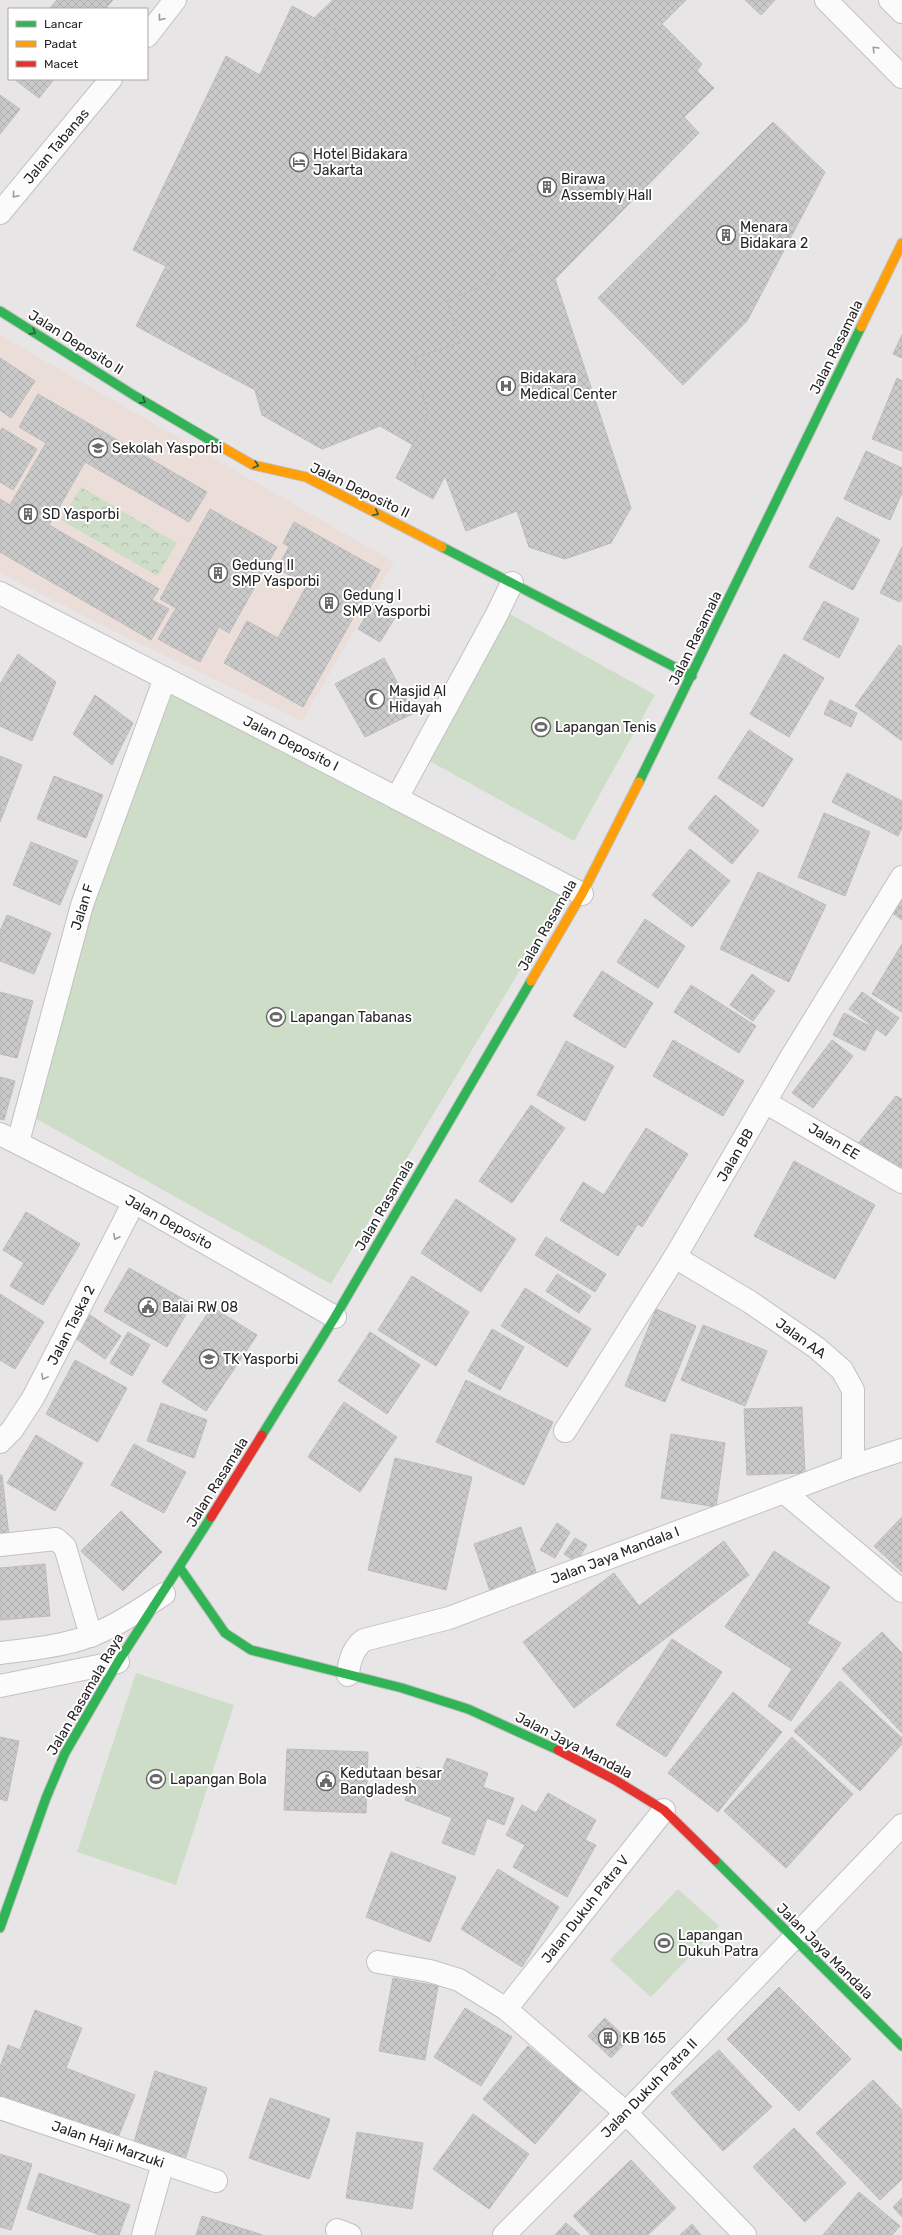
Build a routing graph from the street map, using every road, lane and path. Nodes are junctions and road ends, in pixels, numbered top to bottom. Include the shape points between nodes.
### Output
1 (175, 0) edge
2 (826, 0) edge
3 (890, 0) edge
4 (902, 12) edge
5 (148, 35) edge
6 (902, 77) edge
7 (110, 80) edge
8 (0, 213) edge
9 (902, 243) edge
10 (0, 311) edge
11 (512, 583) junction
12 (2, 601) edge
13 (692, 676) junction
14 (165, 678) junction
15 (397, 798) junction
16 (902, 877) edge
17 (582, 894) junction
18 (765, 1102) junction
19 (9, 1138) edge
20 (902, 1182) edge
21 (134, 1202) junction
22 (675, 1257) junction
23 (335, 1316) junction
24 (565, 1431) dead end
25 (0, 1442) edge
26 (902, 1450) edge
27 (853, 1466) junction
28 (784, 1492) junction
29 (0, 1545) edge
30 (180, 1568) junction
31 (902, 1591) edge
32 (164, 1593) junction
33 (91, 1636) junction
34 (0, 1653) edge
35 (118, 1662) junction
36 (348, 1675) junction
37 (0, 1686) edge
38 (664, 1810) junction
39 (902, 1825) edge
40 (0, 1928) edge
41 (793, 1939) junction
42 (378, 1962) dead end
43 (506, 2009) junction
44 (902, 2046) edge
45 (0, 2108) edge
46 (626, 2113) junction
47 (163, 2163) junction
48 (216, 2181) dead end
49 (143, 2235) edge
50 (504, 2235) edge
51 (744, 2235) edge

1 -> 5 street
6 -> 2 street
3 - 4 street
7 -> 8 street, Jalan Tabanas
9 - 13 street, Jalan Rasamala
10 -> 11 street, Jalan Deposito II via 135,396 253,465 306,477
11 - 13 street, Jalan Deposito II
11 - 15 street
12 - 14 street, Jalan Deposito I
13 - 17 street, Jalan Rasamala
14 - 15 street, Jalan Deposito I
14 - 19 street, Jalan F via 82,905
15 - 17 street, Jalan Deposito I
16 - 18 street, Jalan BB
17 - 23 street, Jalan Rasamala
18 - 20 street, Jalan EE
18 - 22 street, Jalan BB
19 - 21 street, Jalan Deposito
21 - 23 street, Jalan Deposito
21 -> 25 street, Jalan Taska 2 via 33,1398 12,1430
22 - 24 street, Jalan BB
22 - 27 street, Jalan AA via 750,1302 817,1348 842,1370 853,1390
23 - 30 street, Jalan Rasamala
26 - 27 street, Jalan Jaya Mandala I
27 - 28 street, Jalan Jaya Mandala I
28 - 31 street
28 - 36 street, Jalan Jaya Mandala I via 449,1618 364,1640 350,1659
29 - 33 street via 56,1539 65,1547
30 - 32 street, Jalan Rasamala
30 - 36 street, Jalan Jaya Mandala via 225,1633 237,1642 251,1650
32 - 33 street via 124,1619
32 - 35 street, Jalan Rasamala Raya
33 - 34 street via 70,1642
35 - 37 street
35 - 40 street, Jalan Rasamala Raya via 65,1753 46,1798
36 - 38 street, Jalan Jaya Mandala via 402,1688 468,1709 534,1738 615,1780
38 - 41 street, Jalan Jaya Mandala
38 - 43 street, Jalan Dukuh Patra V
39 - 41 street, Jalan Dukuh Patra II
41 - 44 street, Jalan Jaya Mandala
41 - 46 street, Jalan Dukuh Patra II
42 - 43 street via 430,1971 459,1980
43 - 46 street
45 - 47 street, Jalan Haji Marzuki
46 - 50 street, Jalan Dukuh Patra II
46 - 51 street
47 - 48 street, Jalan Haji Marzuki
47 - 49 street

